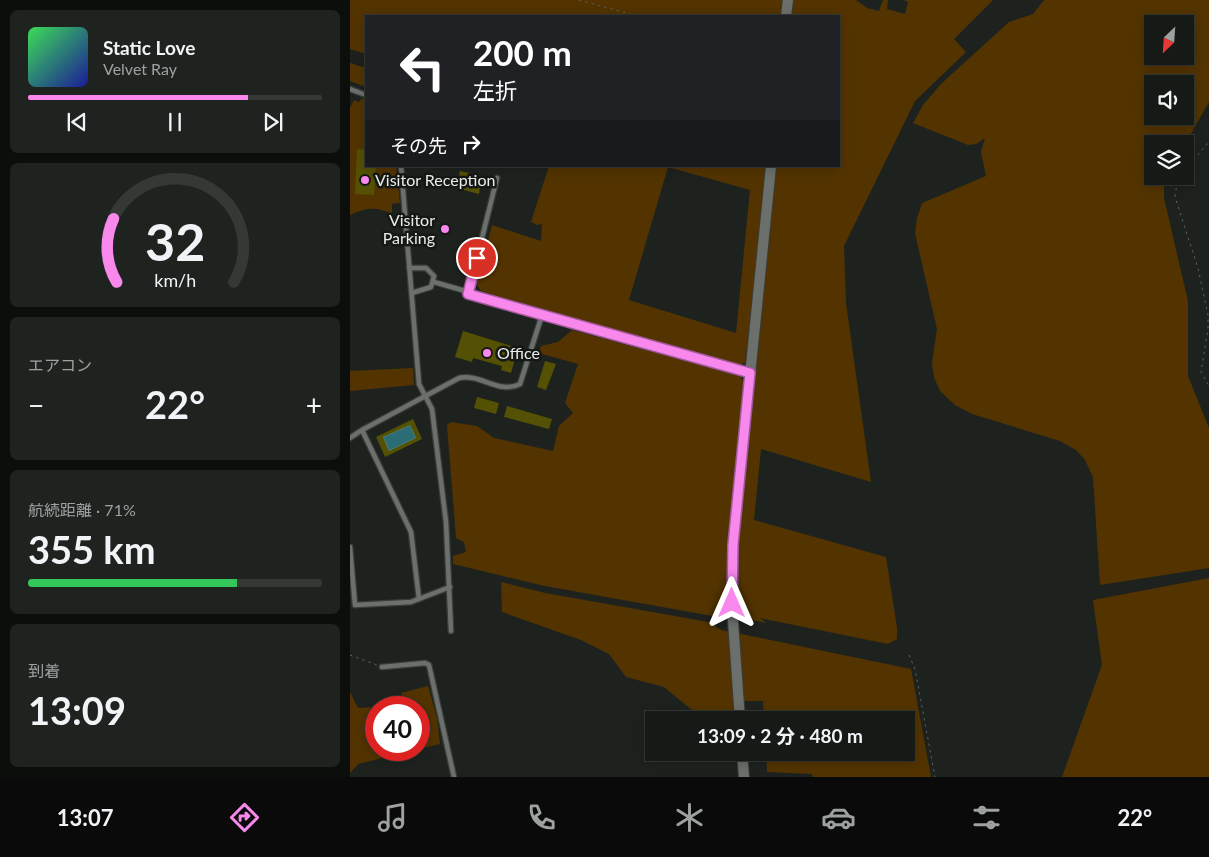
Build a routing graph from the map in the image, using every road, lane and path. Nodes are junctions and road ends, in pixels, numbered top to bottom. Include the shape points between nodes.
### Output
1 (578, 0) edge
2 (788, 0) edge
3 (633, 15) edge
4 (786, 15) edge
5 (350, 89) edge
6 (365, 95) edge
7 (1209, 142) edge
8 (1194, 160) edge
9 (401, 167) edge
10 (771, 167) edge
11 (497, 178) dead end
12 (1177, 185) edge
13 (410, 268) junction
14 (434, 282) junction
15 (412, 293) junction
16 (468, 294) junction
17 (542, 315) junction
18 (750, 373) junction
19 (1209, 386) edge
20 (426, 395) junction
21 (362, 430) junction
22 (350, 438) edge
23 (350, 547) edge
24 (450, 587) junction
25 (419, 599) junction
26 (451, 631) dead end
27 (350, 655) edge
28 (909, 655) dead end
29 (382, 667) joint
30 (739, 711) edge
31 (743, 761) edge
32 (454, 777) edge
33 (744, 777) edge
34 (935, 777) edge

1 - 3 path
2 - 4 street
5 - 6 lane
7 - 8 path
9 - 13 lane
10 - 18 street
11 - 16 lane
12 - 19 path via 1175,197 1198,268 1208,315 1201,372
13 - 14 lane via 430,270
13 - 15 lane
14 - 15 lane via 428,290
14 - 16 lane
15 - 20 lane via 419,384
16 - 17 lane
17 - 18 lane
17 - 20 lane via 520,384 507,388 466,376
18 - 30 street via 732,565
20 - 21 lane
20 - 24 lane via 432,409 441,475
21 - 22 lane
21 - 25 lane via 411,532
23 - 25 lane via 356,605
24 - 25 lane
24 - 26 lane
27 - 29 path
28 - 34 path via 915,670
29 - 32 lane via 428,665
31 - 33 street

